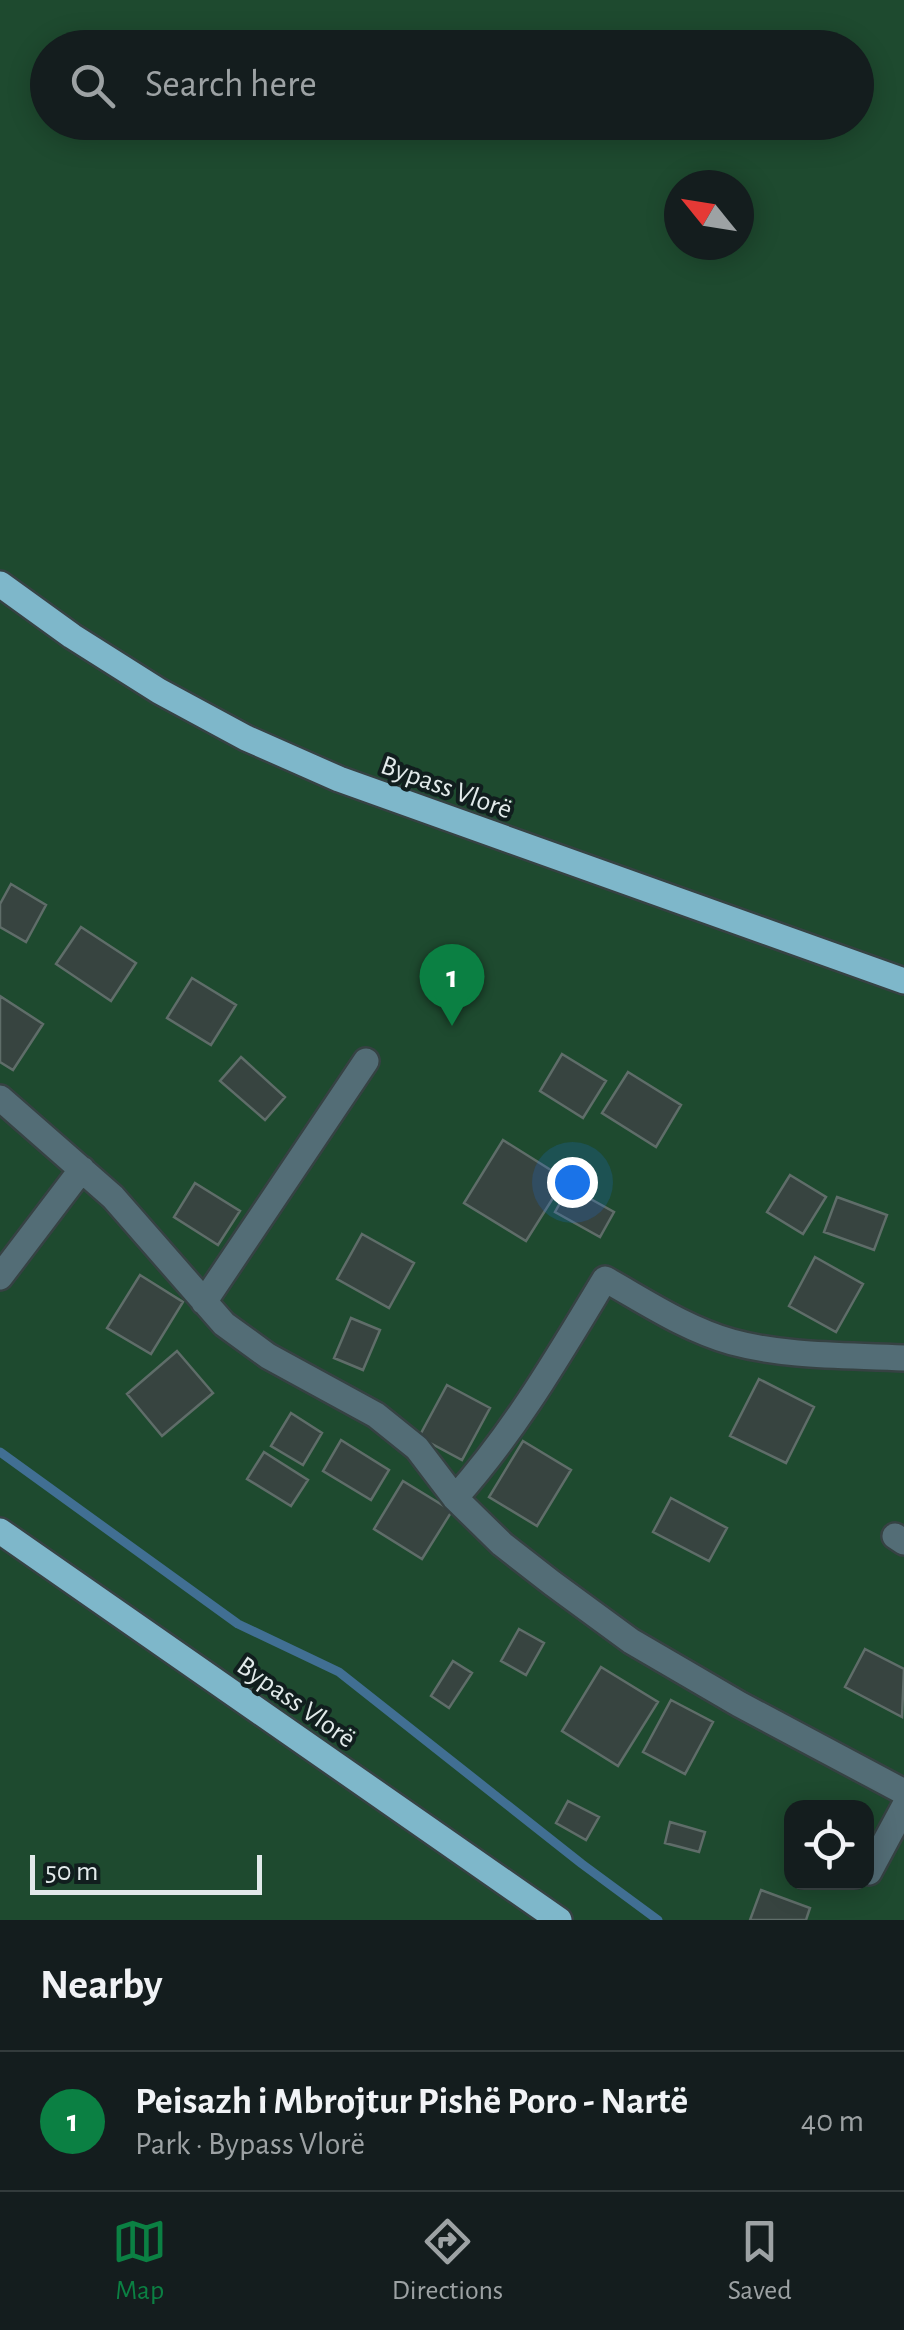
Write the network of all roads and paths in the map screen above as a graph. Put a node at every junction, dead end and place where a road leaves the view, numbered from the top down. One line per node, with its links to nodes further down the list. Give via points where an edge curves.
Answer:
1 (0, 584): 2 (main road, Bypass Vlorë, via 159,692 323,772)
2 (904, 980)
3 (366, 1061): 7 (street)
4 (0, 1098): 5 (street)
5 (82, 1169): 6 (street); 7 (street)
6 (0, 1277)
7 (204, 1302): 9 (street, via 268,1356 376,1415 417,1448)
8 (904, 1358): 9 (street, via 733,1342 683,1324 606,1279 523,1413)
9 (455, 1498): 11 (street, via 502,1544 632,1641)
10 (0, 1531): 14 (main road, Bypass Vlorë)
11 (904, 1792)
12 (904, 1808): 13 (street)
13 (874, 1863)
14 (559, 1920)

